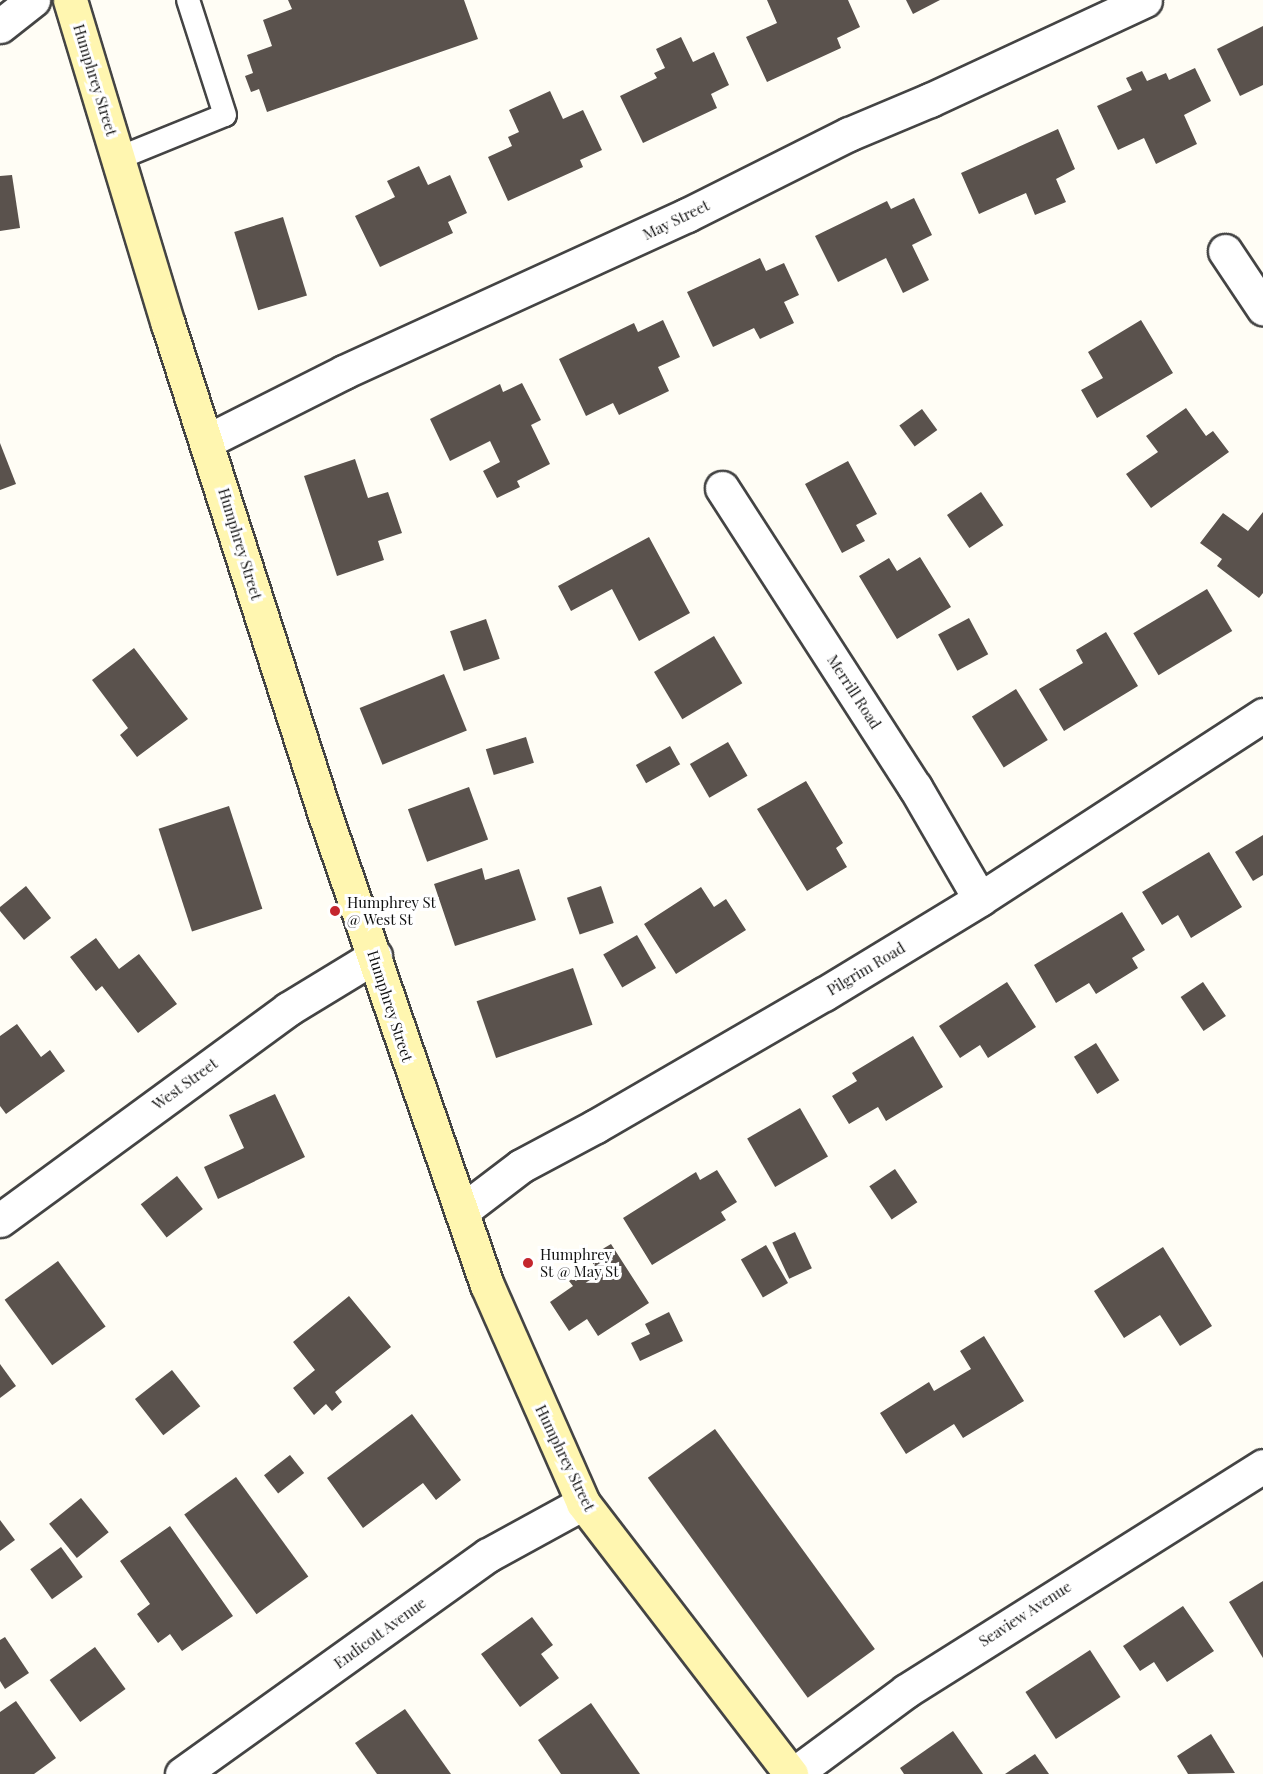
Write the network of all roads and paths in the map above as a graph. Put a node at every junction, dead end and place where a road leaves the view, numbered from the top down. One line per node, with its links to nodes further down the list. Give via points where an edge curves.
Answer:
1 (33, 0): 5 (street)
2 (70, 0): 6 (main road, Humphrey Street)
3 (188, 0): 6 (lane, via 225,115)
4 (1145, 0): 9 (street, May Street, via 849,134 687,215 344,372)
5 (0, 26)
6 (119, 158): 9 (main road, Humphrey Street)
7 (1224, 251): 8 (street)
8 (1263, 308)
9 (207, 441): 13 (main road, Humphrey Street, via 325,815)
10 (722, 488): 12 (street, Merrill Road, via 915,787)
11 (1263, 715): 12 (street, Pilgrim Road)
12 (980, 899): 14 (street, Pilgrim Road, via 825,994 521,1166)
13 (375, 956): 14 (main road, Humphrey Street, via 405,1054); 15 (street, West Street, via 288,1008)
14 (462, 1211): 17 (main road, Humphrey Street, via 487,1285)
15 (0, 1220)
16 (1263, 1466): 19 (street, Seaview Avenue, via 906,1691)
17 (583, 1503): 18 (street, Endicott Avenue, via 488,1555); 19 (main road, Humphrey Street)
18 (182, 1774)
19 (793, 1774)

